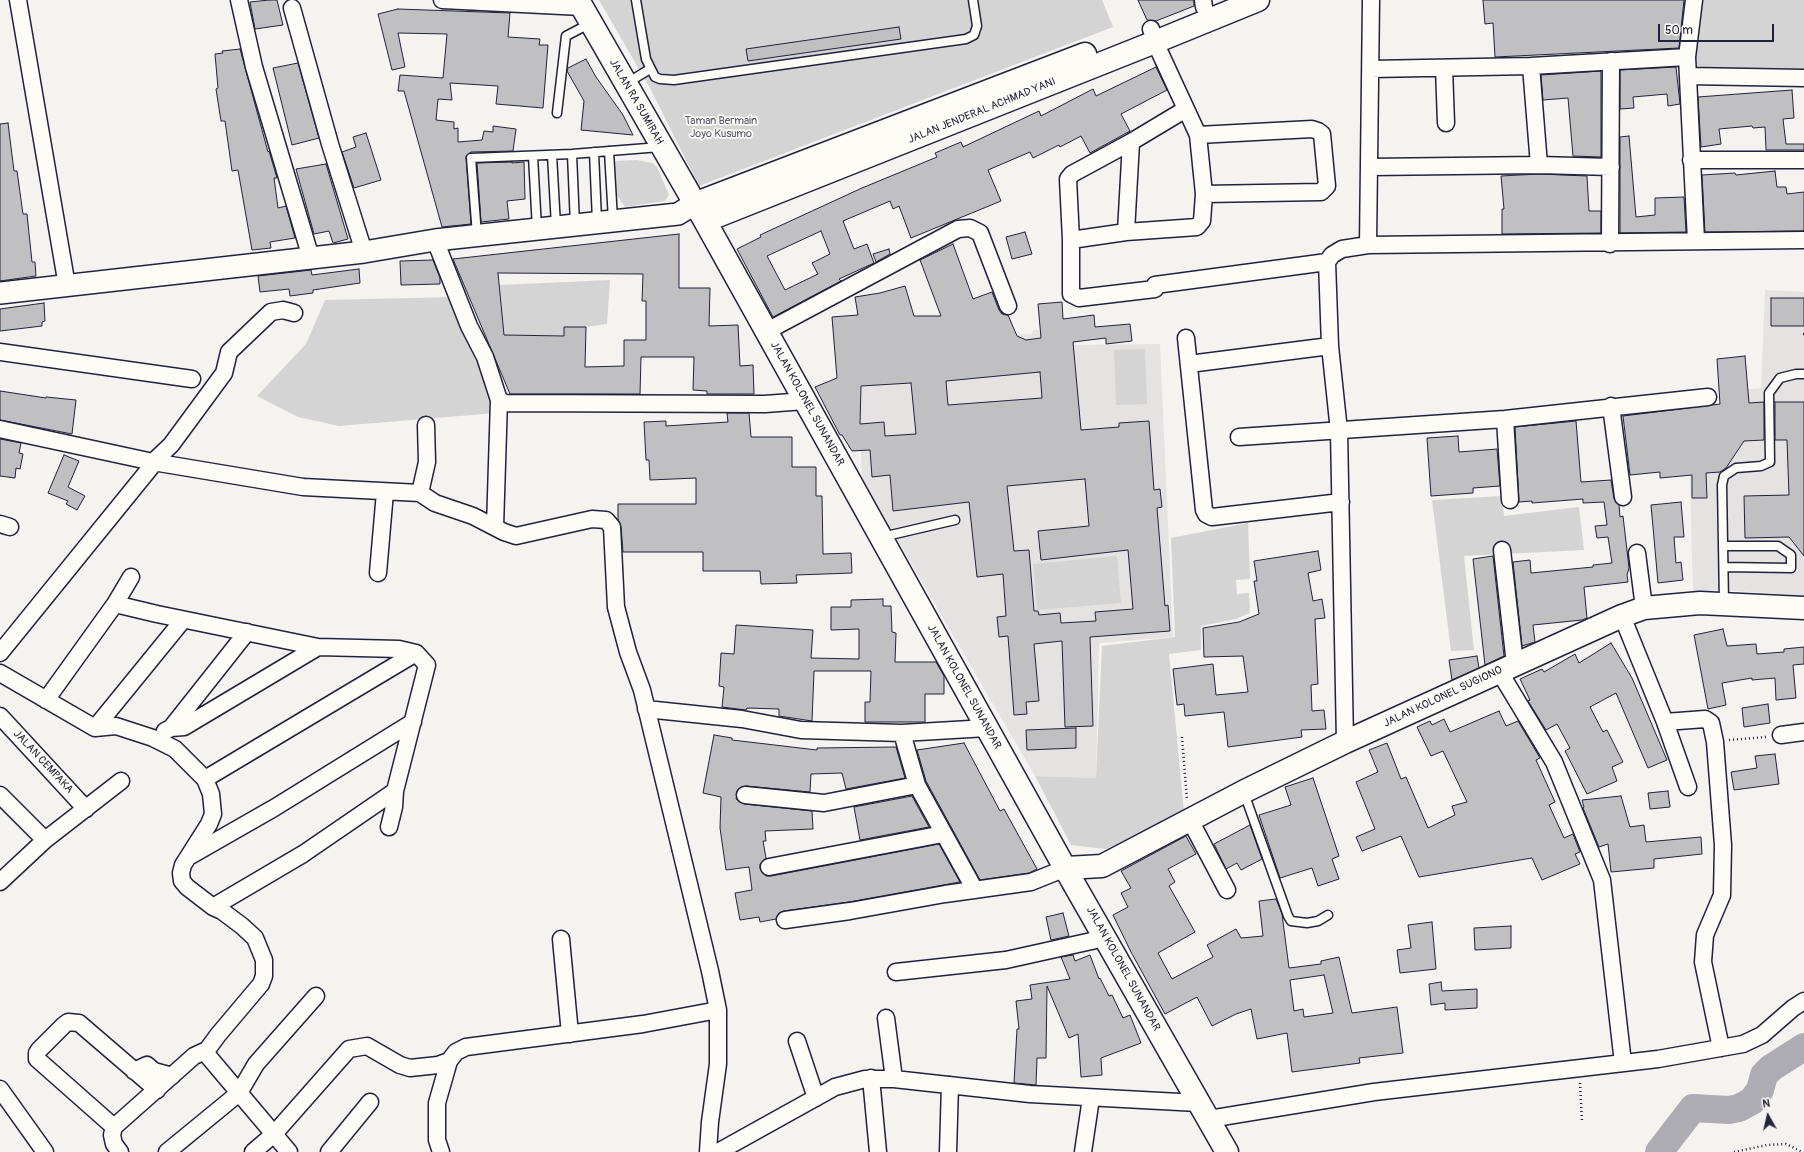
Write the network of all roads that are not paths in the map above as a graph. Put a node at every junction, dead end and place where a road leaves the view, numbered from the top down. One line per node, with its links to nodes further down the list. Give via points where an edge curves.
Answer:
1 (18, 0): 53 (street)
2 (238, 0): 51 (street, via 254,67)
3 (442, 0): 11 (street)
4 (636, 0): 17 (lane)
5 (973, 0): 17 (lane, via 977,26 974,35 966,39 674,80 655,77)
6 (1258, 0): 12 (main road, JALAN JENDERAL ACHMAD YANI)
7 (1371, 0): 18 (street)
8 (1694, 0): 13 (street)
9 (1210, 2): 12 (main road, JALAN JENDERAL ACHMAD YANI)
10 (292, 8): 50 (street, via 330,144)
11 (584, 10): 21 (main road, JALAN RA SUMIRAH); 23 (lane, via 566,36)
12 (1153, 36): 22 (street); 39 (main road, JALAN JENDERAL ACHMAD YANI)
13 (1687, 57): 14 (street); 19 (street)
14 (1611, 61): 15 (street); 37 (street)
15 (1531, 66): 16 (street); 35 (street)
16 (1444, 68): 18 (street); 24 (street)
17 (650, 69): 21 (lane)
18 (1371, 69): 36 (street)
19 (1688, 76): 20 (street); 33 (street)
20 (1804, 78)
21 (626, 84): 27 (main road, JALAN RA SUMIRAH)
22 (1186, 109): 25 (street); 26 (street)
23 (557, 113)
24 (1446, 123)
25 (1198, 135): 38 (street); 38 (street, via 1312,129 1322,134 1327,186 1321,192)
26 (1131, 142): 42 (street); 45 (street, via 1072,174 1068,179)
27 (662, 147): 28 (lane); 39 (main road, JALAN RA SUMIRAH)
28 (609, 151): 29 (lane); 40 (lane)
29 (594, 152): 30 (lane); 40 (lane)
30 (572, 154): 31 (lane); 41 (lane)
31 (552, 155): 32 (lane); 41 (lane)
32 (533, 156): 41 (lane); 43 (lane, via 471,158)
33 (1691, 160): 34 (street); 47 (street)
34 (1804, 160)
35 (1539, 165): 36 (street); 37 (street)
36 (1370, 167): 49 (street)
37 (1611, 167): 48 (street)
38 (1204, 194): 42 (street, via 1202,221 1197,227)
39 (692, 213): 40 (street); 57 (main road, JALAN KOLONEL SUNANDAR)
40 (605, 222): 41 (street)
41 (556, 227): 43 (street)
42 (1126, 232): 45 (street)
43 (477, 236): 44 (street)
44 (435, 240): 50 (street); 65 (street, via 469,326 485,357)
45 (1071, 240): 52 (street, via 1070,294 1079,298 1155,289 1155,285)
46 (1804, 240): 47 (street)
47 (1696, 241): 48 (street)
48 (1610, 244): 49 (street)
49 (1368, 245): 52 (street, via 1342,250 1332,255)
50 (364, 252): 51 (street)
51 (311, 258): 53 (street)
52 (1327, 262): 59 (street)
53 (67, 286): 54 (street)
54 (0, 293)
55 (1008, 306): 57 (street, via 980,233 970,228 958,229)
56 (294, 313): 73 (street, via 283,310 271,312 228,352 224,373 171,445)
57 (767, 331): 66 (main road, JALAN KOLONEL SUNANDAR)
58 (1186, 338): 61 (street)
59 (1330, 346): 61 (street); 71 (street)
60 (0, 352): 63 (street)
61 (1189, 364): 78 (street, via 1206,514 1212,517)
62 (1804, 374): 82 (lane, via 1780,378 1769,393 1770,462 1761,466 1736,468 1724,476)
63 (192, 379)
64 (1708, 397): 67 (street)
65 (499, 400): 66 (street, via 505,403 758,404); 80 (street)
66 (805, 401): 81 (main road, JALAN KOLONEL SUNANDAR)
67 (1611, 406): 68 (street); 76 (street)
68 (1505, 419): 71 (street); 77 (street)
69 (426, 425): 75 (street, via 428,462)
70 (0, 429): 73 (street)
71 (1339, 431): 72 (street); 78 (street)
72 (1239, 437)
73 (153, 462): 74 (street, via 304,487); 96 (street)
74 (385, 492): 75 (street); 86 (street)
75 (420, 493): 80 (street, via 435,503 473,516)
76 (1623, 497)
77 (1510, 500)
78 (1341, 502): 112 (street)
79 (955, 520): 81 (lane)
80 (495, 527): 101 (street, via 516,536 592,519 606,520 612,528 616,607)
81 (881, 538): 107 (main road, JALAN KOLONEL SUNANDAR)
82 (1724, 546): 85 (lane); 85 (lane, via 1778,546 1791,555 1791,568)
83 (1502, 550): 98 (street)
84 (1637, 553): 90 (street)
85 (1724, 567): 89 (lane)
86 (378, 573)
87 (132, 577): 88 (street)
88 (115, 604): 93 (street); 100 (street)
89 (1724, 604): 90 (main road, JALAN KOLONEL SUGIONO, via 1700,603); 91 (main road, JALAN KOLONEL SUGIONO)
90 (1644, 608): 92 (main road, JALAN KOLONEL SUGIONO)
91 (1804, 608)
92 (1622, 616): 98 (main road, JALAN KOLONEL SUGIONO); 104 (street)
93 (183, 620): 94 (street); 105 (street)
94 (247, 632): 95 (street); 106 (street)
95 (318, 647): 97 (street, via 399,649); 106 (street, via 184,727)
96 (0, 653)
97 (416, 653): 103 (street, via 427,665); 113 (street)
98 (1507, 667): 112 (main road, JALAN KOLONEL SUGIONO); 149 (street, via 1554,762 1602,880)
99 (0, 673): 100 (street)
100 (46, 700): 105 (street)
101 (646, 709): 109 (street, via 742,719 801,730); 142 (street)
102 (0, 716): 121 (street, JALAN CEMPAKA)
103 (413, 722): 117 (street); 126 (street)
104 (1665, 722): 116 (street); 146 (street, via 1704,719 1711,723 1715,742 1723,845 1722,896 1705,935 1703,962)
105 (95, 728): 111 (street, via 116,726)
106 (171, 728): 111 (street)
107 (987, 728): 109 (street); 129 (main road, JALAN KOLONEL SUNANDAR)
108 (1804, 732): 110 (street)
109 (902, 733): 115 (street)
110 (1781, 735)
111 (153, 738): 113 (street, via 175,749)
112 (1345, 742): 118 (main road, JALAN KOLONEL SUGIONO)
113 (205, 779): 126 (street, via 211,794 213,814)
114 (121, 781): 121 (street)
115 (917, 785): 119 (street, via 824,803); 124 (street)
116 (1688, 787)
117 (395, 791): 123 (street); 134 (street, via 303,854)
118 (1243, 792): 122 (main road, JALAN KOLONEL SUGIONO); 135 (lane, via 1291,921 1307,923 1318,921)
119 (745, 795)
120 (0, 796): 125 (street)
121 (86, 809): 125 (street)
122 (1190, 820): 127 (main road, JALAN KOLONEL SUGIONO); 132 (street)
123 (389, 827)
124 (943, 834): 128 (street); 131 (street)
125 (45, 840): 130 (street)
126 (189, 857): 134 (street, via 182,869 182,881)
127 (1102, 866): 129 (main road, JALAN KOLONEL SUGIONO); 133 (main road)
128 (769, 867)
129 (1066, 868): 131 (street, via 1031,882); 133 (main road, JALAN KOLONEL SUNANDAR)
130 (1, 880)
131 (975, 890): 136 (street)
132 (1227, 890)
133 (1085, 900): 137 (main road, JALAN KOLONEL SUNANDAR)
134 (213, 908): 147 (street, via 222,911 255,938 264,960 264,976)
135 (1328, 915)
136 (785, 920)
137 (1105, 938): 139 (street, via 1006,960); 161 (main road, JALAN KOLONEL SUNANDAR)
138 (561, 939): 144 (street)
139 (896, 972)
140 (316, 996): 157 (street, via 256,1064)
141 (1804, 1002): 146 (street, via 1754,1040)
142 (718, 1010): 144 (street); 171 (street, via 718,1064)
143 (886, 1018): 153 (street)
144 (570, 1034): 148 (street, via 466,1047 456,1052)
145 (797, 1041): 158 (street)
146 (1721, 1048): 149 (street)
147 (207, 1050): 151 (street, via 194,1056); 157 (street, via 208,1056)
148 (449, 1061): 163 (street, via 410,1068 367,1046 349,1049); 170 (street, via 437,1103 436,1140)
149 (1623, 1063): 161 (street)
150 (134, 1070): 151 (street, via 148,1065 154,1071); 156 (street); 162 (street, via 75,1022 64,1025 37,1053 37,1059)
151 (172, 1076): 156 (street)
152 (871, 1078): 153 (street); 158 (street, via 835,1087); 173 (street)
153 (894, 1079): 154 (street)
154 (950, 1085): 159 (street); 174 (street)
155 (0, 1089): 164 (street)
156 (157, 1090): 162 (street)
157 (239, 1092): 163 (street); 166 (street)
158 (816, 1098): 172 (street)
159 (1091, 1098): 161 (street); 175 (street)
160 (370, 1102): 169 (street)
161 (1204, 1111): 176 (main road, JALAN KOLONEL SUNANDAR)
162 (114, 1127): 165 (street, via 113,1140)
163 (274, 1134): 167 (street); 168 (street)
164 (45, 1152)
165 (120, 1152)
166 (167, 1152)
167 (253, 1152)
168 (289, 1152)
169 (329, 1152)
170 (441, 1152)
171 (708, 1152)
172 (718, 1152)
173 (878, 1152)
174 (948, 1152)
175 (1083, 1152)
176 (1227, 1152)

